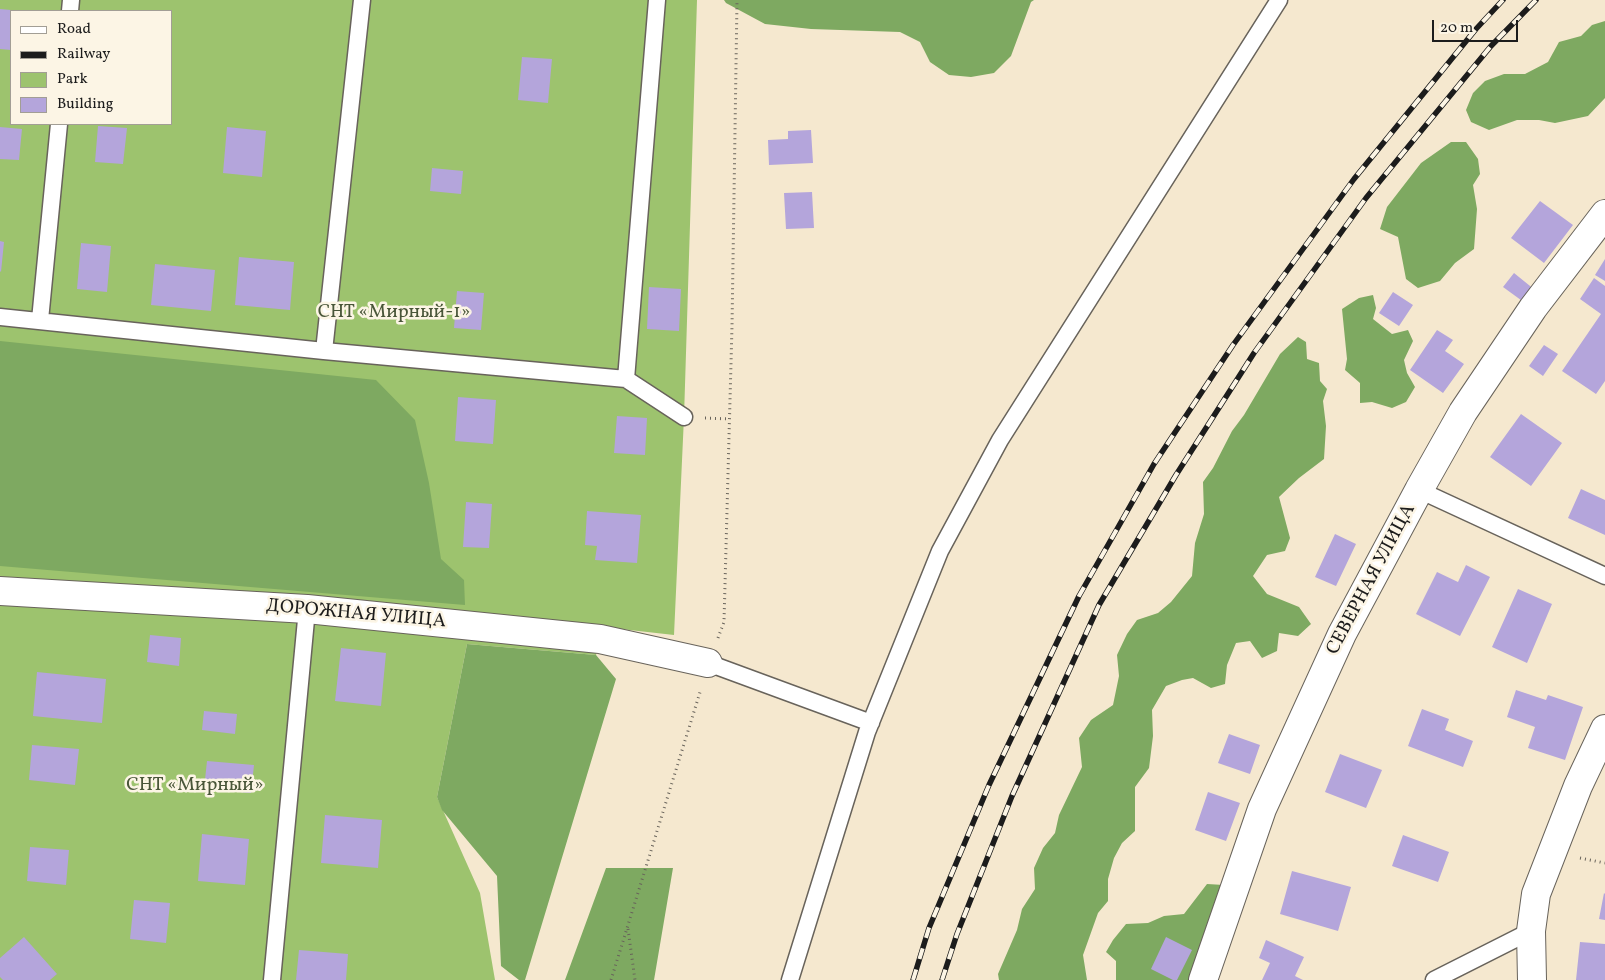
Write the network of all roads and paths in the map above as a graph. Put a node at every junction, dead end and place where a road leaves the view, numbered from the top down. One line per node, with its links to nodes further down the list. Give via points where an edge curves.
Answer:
1 (362, 0): 9 (lane)
2 (657, 0): 10 (lane)
3 (737, 0): 16 (path)
4 (1279, 0): 18 (lane, via 1000,440 940,551)
5 (59, 125): 8 (lane)
6 (1605, 214): 12 (street, СЕВЕРНАЯ УЛИЦА, via 1533,308 1464,412)
7 (0, 317): 8 (lane)
8 (40, 320): 9 (lane)
9 (324, 351): 10 (lane)
10 (626, 379): 11 (lane)
11 (684, 418)
12 (1419, 490): 13 (lane); 26 (street, СЕВЕРНАЯ УЛИЦА, via 1342,634 1262,809)
13 (1605, 576)
14 (0, 596): 15 (street, ДОРОЖНАЯ УЛИЦА)
15 (307, 609): 17 (street, ДОРОЖНАЯ УЛИЦА, via 600,639); 22 (lane)
16 (724, 622)
17 (708, 663): 18 (lane); 20 (path)
18 (871, 722): 25 (lane)
19 (1605, 729): 21 (street, via 1578,786 1536,894)
20 (628, 926): 23 (path); 24 (path)
21 (1531, 931): 27 (lane); 28 (street)
22 (272, 980)
23 (611, 980)
24 (635, 980)
25 (790, 980)
26 (1202, 980)
27 (1434, 980)
28 (1532, 980)

